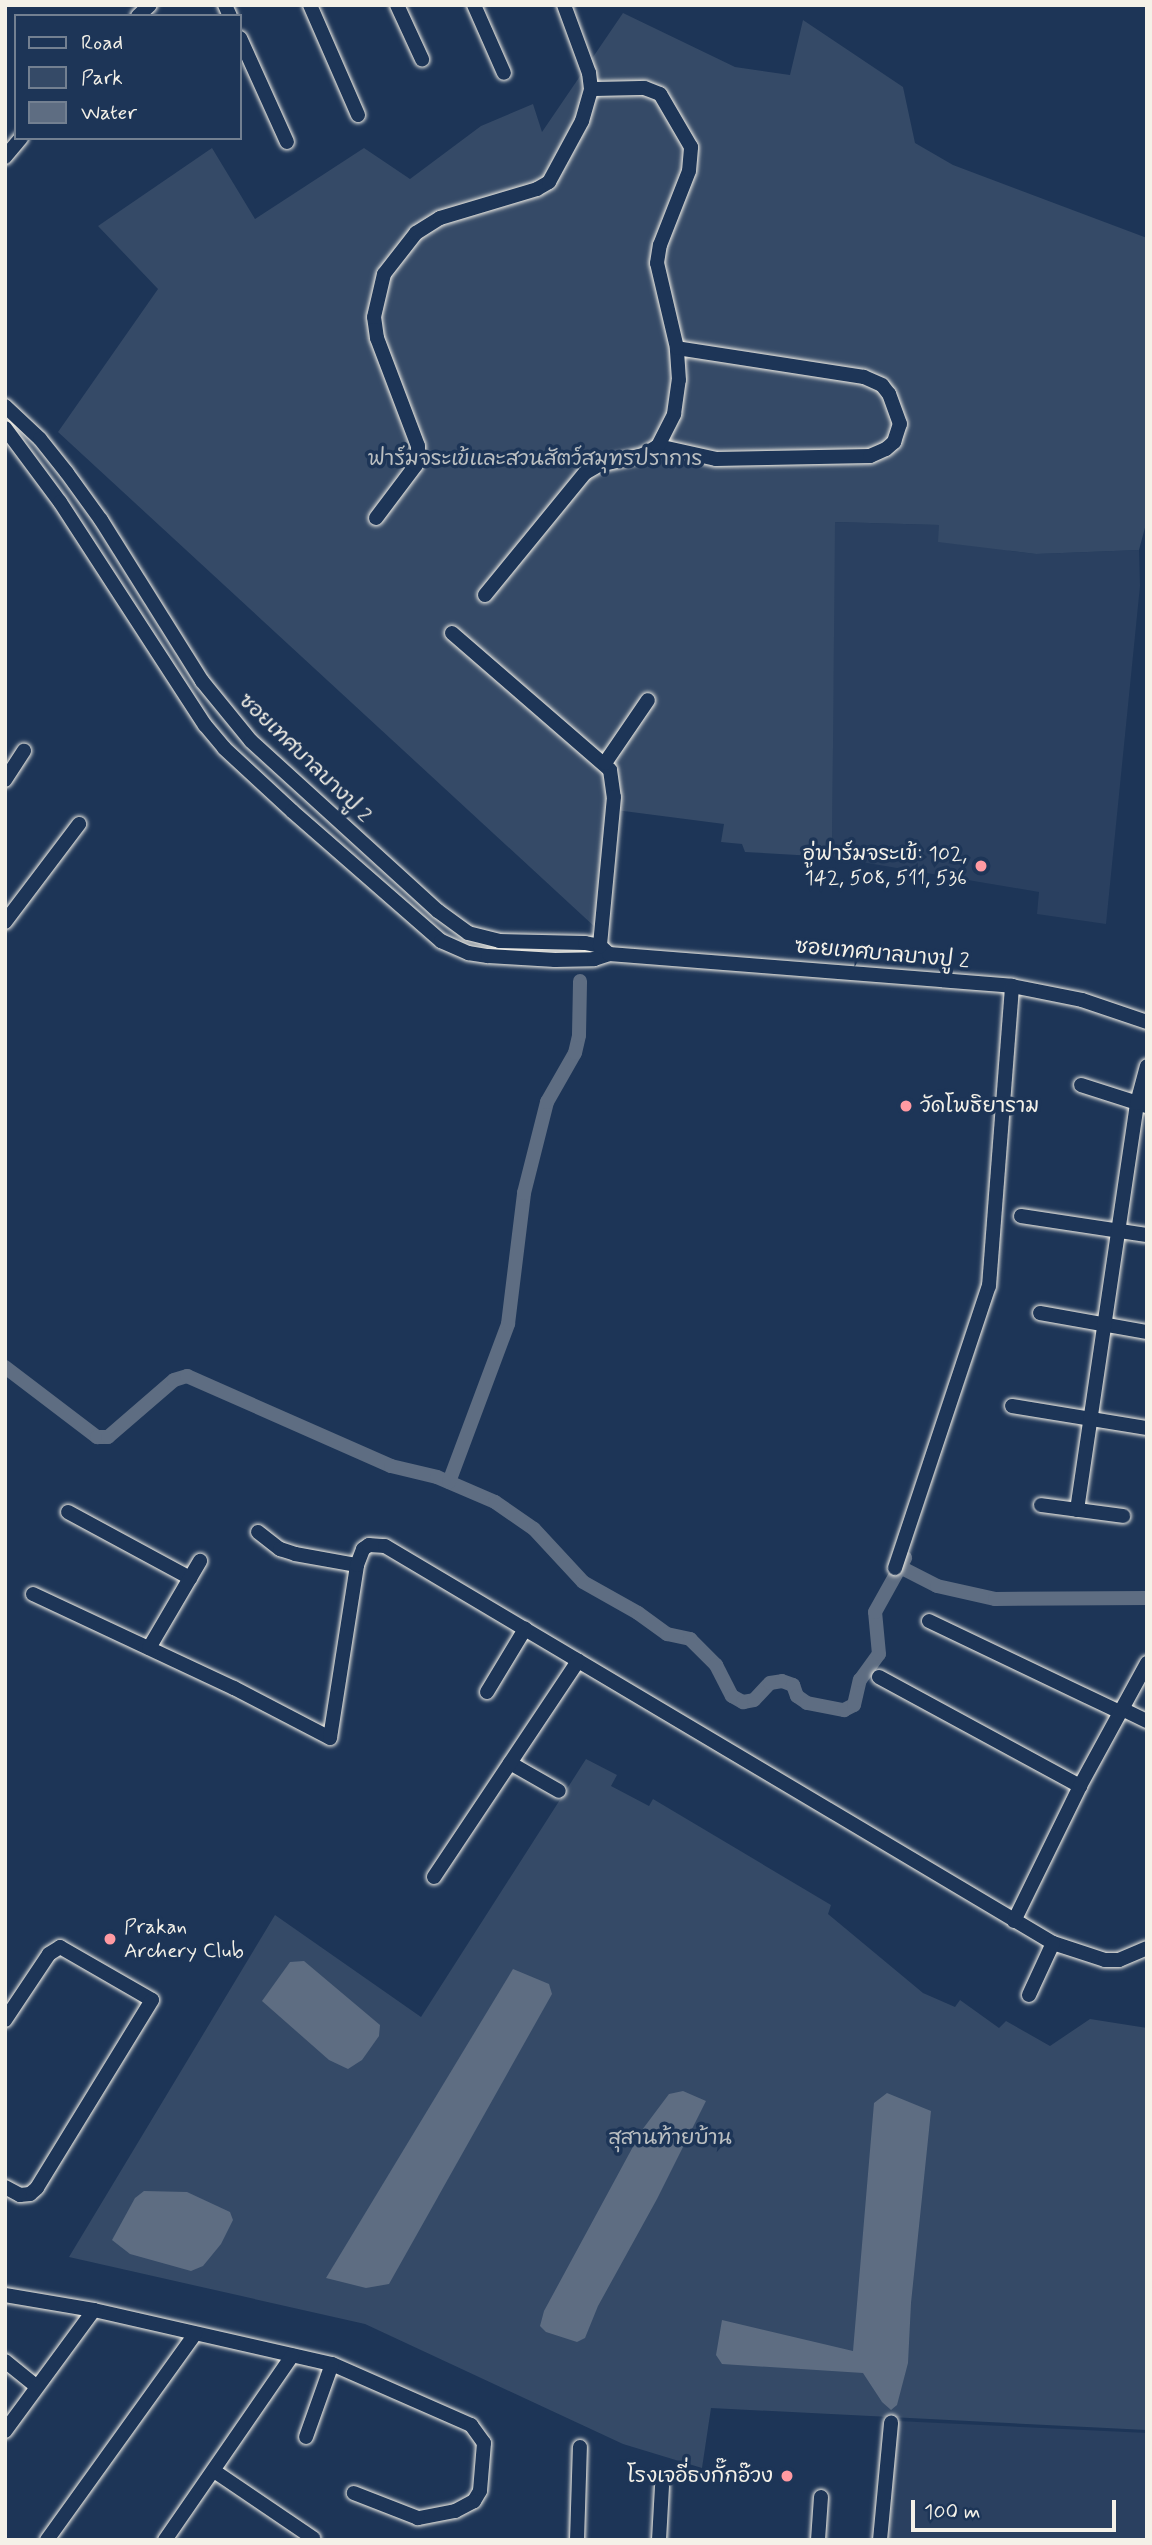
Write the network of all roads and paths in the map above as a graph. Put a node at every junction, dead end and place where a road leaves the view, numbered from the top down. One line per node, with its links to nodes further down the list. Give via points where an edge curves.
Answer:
1 (310, 5): 9 (street)
2 (397, 5): 6 (street)
3 (474, 5): 7 (street)
4 (564, 5): 8 (street, via 589,73)
5 (242, 42): 11 (street)
6 (422, 59)
7 (504, 73)
8 (590, 89): 13 (street, via 644,89 660,94 691,147 689,171 657,263); 17 (street, via 582,121 549,181 537,189 440,218 416,233 384,274 374,317 377,338 418,456)
9 (358, 115)
10 (19, 140): 12 (street)
11 (287, 142)
12 (5, 157)
13 (677, 348): 16 (street, via 674,414); 16 (street, via 864,377 882,384 900,424 894,442 870,456 716,459)
14 (5, 406): 26 (street, ซอยเทศบาลบางปู 2, via 67,473 202,681 261,750 468,933 499,941 585,943)
15 (5, 428): 26 (street, ซอยเทศบาลบางปู 2, via 60,502 224,748 429,933 454,948 488,956 594,959)
16 (658, 446): 18 (street, via 643,456 591,467)
17 (376, 518)
18 (485, 594)
19 (452, 633): 22 (street)
20 (648, 700): 22 (street)
21 (24, 751): 23 (street)
22 (605, 763): 26 (street, via 614,797)
23 (5, 780)
24 (79, 824): 25 (street)
25 (5, 922)
26 (604, 950): 27 (street, ซอยเทศบาลบางปู 2)
27 (1012, 986): 28 (street, ซอยเทศบาลบางปู 2, via 1073,998); 48 (street, via 989,1286)
28 (1147, 1022)
29 (1147, 1066): 31 (street)
30 (1081, 1085): 31 (street)
31 (1142, 1104): 33 (street)
32 (1021, 1216): 33 (street)
33 (1120, 1232): 34 (street); 36 (street)
34 (1147, 1235)
35 (1040, 1313): 36 (street)
36 (1107, 1324): 37 (street); 39 (street)
37 (1147, 1332)
38 (1012, 1406): 39 (street)
39 (1091, 1420): 40 (street); 42 (street)
40 (1147, 1427)
41 (1041, 1505): 42 (street)
42 (1077, 1510): 44 (street)
43 (68, 1511): 49 (street)
44 (1123, 1516)
45 (258, 1532): 47 (street, via 295,1555)
46 (200, 1561): 49 (street)
47 (357, 1566): 52 (street, via 362,1549 384,1546); 53 (street, via 330,1738)
48 (895, 1568)
49 (190, 1578): 53 (street)
50 (33, 1594): 53 (street)
51 (929, 1621): 58 (street)
52 (525, 1629): 54 (street); 57 (street)
53 (149, 1648)
54 (578, 1661): 60 (street); 64 (street)
55 (1147, 1663): 58 (street)
56 (879, 1677): 61 (street)
57 (487, 1692)
58 (1121, 1711): 59 (street); 61 (street)
59 (1147, 1721)
60 (510, 1763): 62 (street); 63 (street)
61 (1080, 1786): 64 (street)
62 (559, 1791)
63 (434, 1877)
64 (1014, 1921): 65 (street)
65 (1053, 1943): 66 (street, via 1105,1960 1119,1960); 67 (street)
66 (1147, 1948)
67 (1029, 1994)
68 (5, 2020): 69 (street, via 49,1954 61,1947 152,2000 37,2188 20,2195)
69 (5, 2187)
70 (5, 2295): 71 (street)
71 (94, 2311): 72 (street); 76 (street)
72 (195, 2334): 73 (street); 86 (street)
73 (292, 2356): 75 (street); 81 (street)
74 (5, 2361): 76 (street)
75 (332, 2364): 79 (street); 83 (street, via 471,2425 484,2443 480,2491 474,2501 455,2511 418,2518)
76 (36, 2386): 78 (street)
77 (891, 2423): 91 (street)
78 (5, 2431)
79 (306, 2437)
80 (580, 2447): 88 (street)
81 (214, 2471): 85 (street); 87 (street)
82 (662, 2486): 89 (street)
83 (354, 2493)
84 (821, 2497): 90 (street)
85 (313, 2538)
86 (47, 2540)
87 (165, 2540)
88 (577, 2540)
89 (659, 2540)
90 (818, 2540)
91 (880, 2540)

